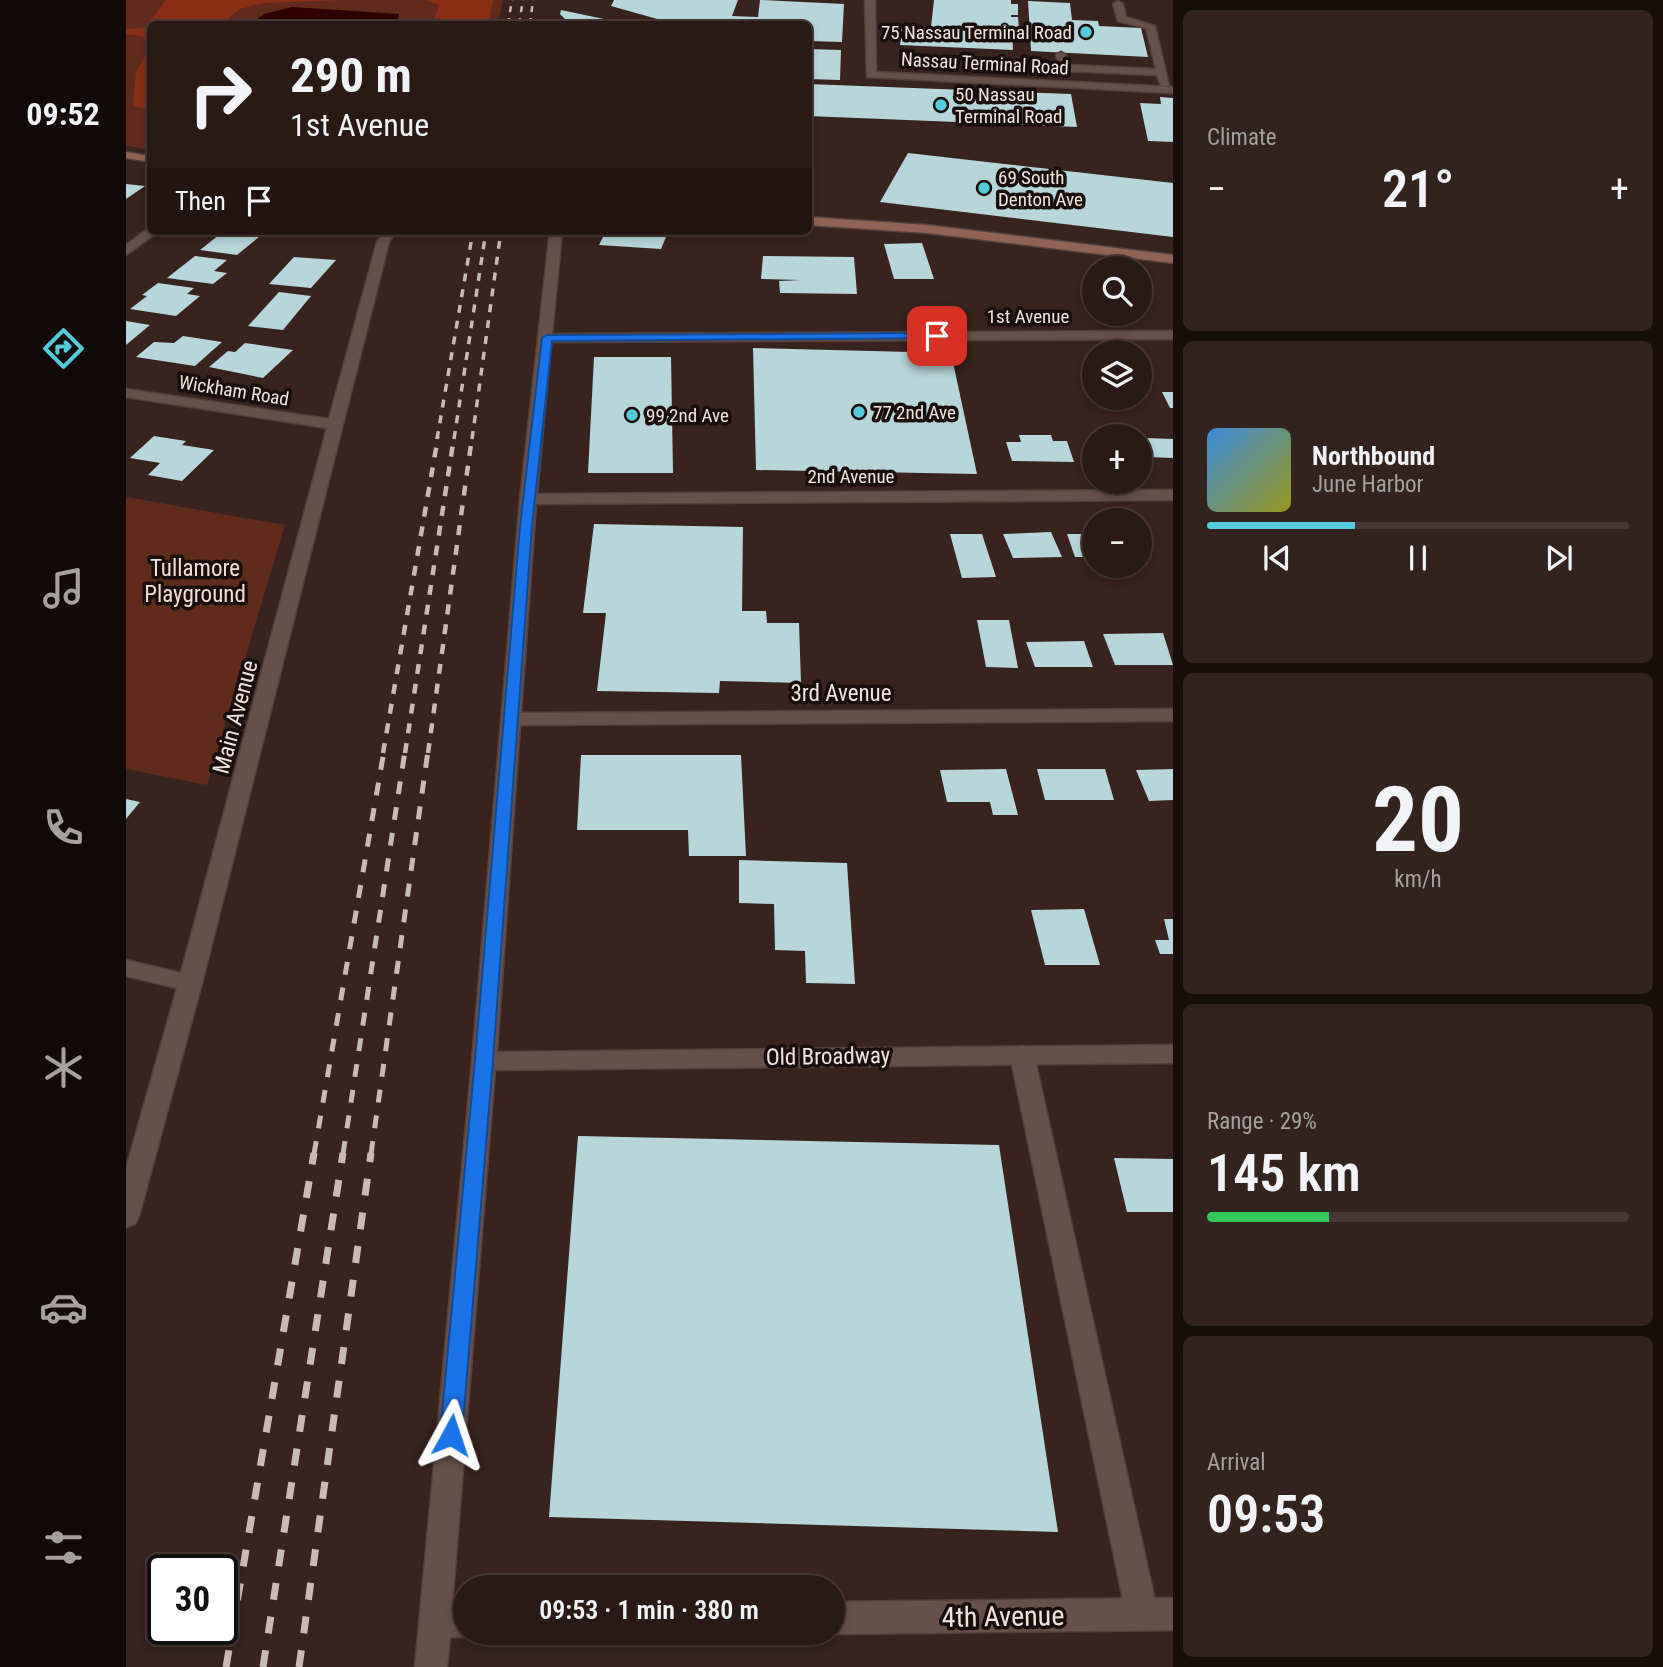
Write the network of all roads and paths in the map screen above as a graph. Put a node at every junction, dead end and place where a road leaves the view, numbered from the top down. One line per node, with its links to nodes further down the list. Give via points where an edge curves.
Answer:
1 (870, 0): 7 (street, Nassau Terminal Road, via 871,75)
2 (1118, 4): 6 (street, via 1121,19 1150,26)
3 (1061, 55): 5 (street, via 1064,68)
4 (1119, 57): 5 (street)
5 (1121, 71): 6 (street)
6 (1162, 72): 7 (street)
7 (1170, 90)
8 (126, 155): 9 (street)
9 (147, 158)
10 (812, 221): 15 (street)
11 (148, 235): 14 (street)
12 (387, 235): 19 (street, Main Avenue)
13 (556, 235): 17 (street)
14 (126, 251)
15 (1173, 259)
16 (1173, 335): 17 (street, 1st Avenue)
17 (547, 338): 21 (street)
18 (126, 393): 19 (street, Wickham Road)
19 (337, 425): 25 (street, Main Avenue)
20 (1173, 495): 21 (street, 2nd Avenue)
21 (528, 499): 23 (street)
22 (1173, 715): 23 (street, 3rd Avenue)
23 (510, 719): 28 (street)
24 (126, 968): 25 (street)
25 (190, 983): 29 (street, Main Avenue)
26 (1173, 1054): 27 (street, Old Broadway)
27 (1022, 1055): 28 (street, Old Broadway); 30 (street)
28 (484, 1060): 34 (street)
29 (126, 1216)
30 (1142, 1614): 31 (street, 4th Avenue); 32 (street, 4th Avenue)
31 (1173, 1614)
32 (845, 1618)
33 (453, 1621): 34 (street)
34 (434, 1622): 35 (street)
35 (431, 1667)

